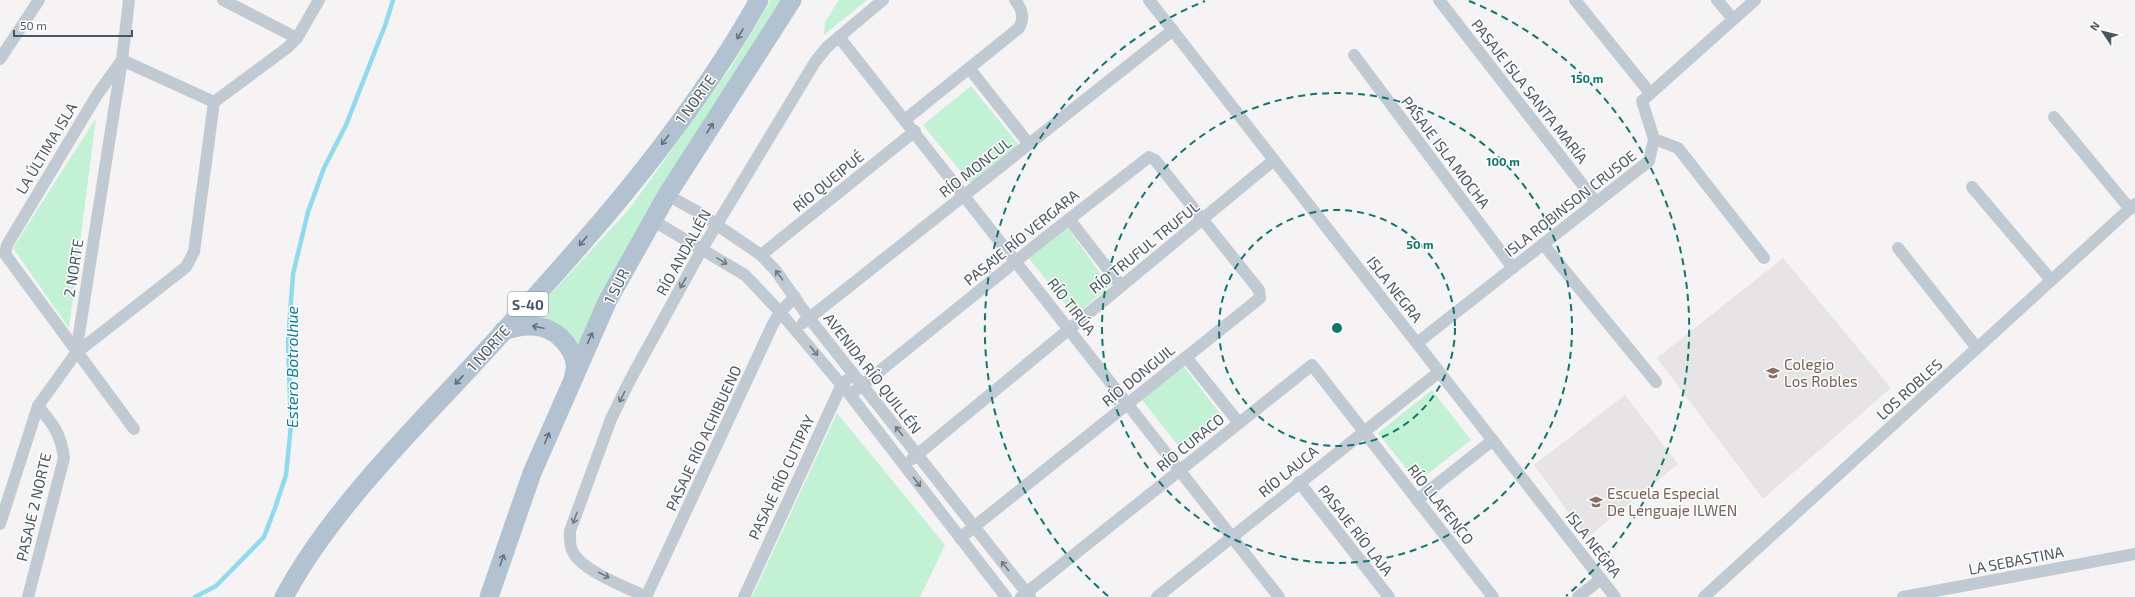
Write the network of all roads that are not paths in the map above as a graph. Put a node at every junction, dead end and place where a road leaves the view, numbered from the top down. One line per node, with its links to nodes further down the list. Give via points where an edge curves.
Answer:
1 (39, 0): 19 (street)
2 (130, 0): 20 (street, 2 NORTE)
3 (223, 0): 17 (street)
4 (319, 0): 17 (street)
5 (759, 0): 53 (main road, 1 NORTE / S-40, one-way to 53, via 712,77 644,168)
6 (792, 0): 31 (main road, 1 SUR, one-way to 6)
7 (884, 0): 16 (street, RÍO ANDALIÉN)
8 (1014, 0): 21 (street, via 1020,8 1023,20 1019,28)
9 (1149, 0): 15 (street, ISLA NEGRA)
10 (1439, 0): 33 (street, PASAJE ISLA SANTA MARÍA)
11 (1575, 0): 22 (street)
12 (1717, 0): 14 (street)
13 (1755, 0): 14 (street)
14 (1733, 19): 22 (street)
15 (1173, 30): 28 (street, RÍO MONCUL); 29 (street, ISLA NEGRA)
16 (839, 37): 25 (street, RÍO TIRÚA); 38 (street, RÍO ANDALIÉN, via 815,62)
17 (297, 38): 23 (street)
18 (1354, 56): 45 (street, PASAJE ISLA MOCHA)
19 (0, 60)
20 (122, 60): 23 (street); 56 (street, 2 NORTE); 56 (street, LA ÚLTIMA ISLA, via 97,95 4,254)
21 (969, 68): 25 (street); 28 (street)
22 (1650, 93): 27 (street, ISLA ROBINSON CRUSOE, via 1642,100)
23 (214, 102): 56 (street, via 194,252 186,267)
24 (2054, 117): 34 (street)
25 (906, 119): 26 (street, RÍO TIRÚA)
26 (915, 131): 32 (street, RÍO TIRÚA); 42 (street, RÍO QUEIPUÉ)
27 (1654, 139): 33 (street, ISLA ROBINSON CRUSOE, via 1649,161); 43 (street, via 1678,148)
28 (1029, 144): 32 (street, RÍO MONCUL)
29 (1274, 160): 36 (street, RÍO TRUFUL TRUFUL); 54 (street, ISLA NEGRA)
30 (1972, 186): 46 (street)
31 (667, 195): 37 (main road, 1 SUR); 38 (street, AVENIDA RÍO QUILLÉN)
32 (965, 195): 44 (street, RÍO TIRÚA); 50 (street, RÍO MONCUL)
33 (1596, 202): 39 (street, ISLA ROBINSON CRUSOE)
34 (2132, 206): 46 (street, LOS ROBLES)
35 (1069, 219): 36 (street, PASAJE RÍO VERGARA, via 1149,157 1155,160); 44 (street, PASAJE RÍO VERGARA); 47 (street)
36 (1203, 219): 47 (street, RÍO TRUFUL TRUFUL); 57 (street, RÍO DONGUIL, via 1259,290 1260,298)
37 (652, 220): 40 (street, AVENIDA RÍO QUILLÉN); 59 (main road, 1 SUR, one-way to 37, via 608,300)
38 (716, 224): 40 (street, RÍO ANDALIÉN); 42 (street, AVENIDA RÍO QUILLÉN)
39 (1543, 244): 45 (street, ISLA ROBINSON CRUSOE); 61 (street)
40 (702, 248): 49 (street, AVENIDA RÍO QUILLÉN, one-way to 49, via 745,275); 86 (street, RÍO ANDALIÉN, one-way to 86, via 611,419 570,531 573,553 586,566)
41 (1898, 248): 55 (street)
42 (761, 255): 48 (street, AVENIDA RÍO QUILLÉN, one-way to 42)
43 (1764, 258)
44 (1016, 261): 52 (street, RÍO TIRÚA); 63 (street, PASAJE RÍO VERGARA)
45 (1513, 268): 54 (street, ISLA ROBINSON CRUSOE)
46 (2051, 280): 55 (street, LOS ROBLES)
47 (1121, 286): 52 (street, RÍO TRUFUL TRUFUL)
48 (795, 297): 49 (street, PASAJE RÍO ACHIBUENO); 50 (street, AVENIDA RÍO QUILLÉN)
49 (780, 312): 51 (street, AVENIDA RÍO QUILLÉN); 86 (street, PASAJE RÍO ACHIBUENO)
50 (809, 318): 51 (street, RÍO MONCUL); 60 (street, AVENIDA RÍO QUILLÉN)
51 (796, 329): 62 (street, AVENIDA RÍO QUILLÉN, one-way to 62)
52 (1070, 329): 65 (street, RÍO TIRÚA); 71 (street, RÍO TRUFUL TRUFUL)
53 (503, 332): 59 (main road, one-way to 53, via 576,369 572,353 563,340 554,333 528,325); 84 (main road, 1 NORTE / S-40, one-way to 84, via 361,489 321,539)
54 (1417, 343): 58 (street, ISLA NEGRA)
55 (1977, 348): 95 (street, LOS ROBLES)
56 (76, 353): 66 (street, 2 NORTE); 68 (street)
57 (1186, 357): 65 (street, RÍO DONGUIL); 67 (street)
58 (1440, 372): 69 (street, RÍO LAUCA); 70 (street, ISLA NEGRA)
59 (574, 374): 85 (main road, 1 SUR, one-way to 59, via 532,473)
60 (854, 374): 62 (street, PASAJE RÍO CUTIPAY); 63 (street, AVENIDA RÍO QUILLÉN)
61 (1656, 382)
62 (842, 384): 64 (street, AVENIDA RÍO QUILLÉN); 87 (street, PASAJE RÍO CUTIPAY)
63 (863, 386): 64 (street, PASAJE RÍO VERGARA); 71 (street, AVENIDA RÍO QUILLÉN, one-way to 63)
64 (850, 396): 72 (street, AVENIDA RÍO QUILLÉN)
65 (1128, 403): 73 (street, RÍO TIRÚA); 77 (street, RÍO DONGUIL)
66 (38, 406): 76 (street, 2 NORTE); 83 (street, PASAJE 2 NORTE, via 54,425 62,440 64,458)
67 (1239, 423): 69 (street, RÍO CURACO, via 1312,365); 73 (street, RÍO CURACO)
68 (134, 429)
69 (1364, 431): 74 (street, RÍO LAUCA); 75 (street, RÍO LLAFENCO)
70 (1493, 440): 75 (street); 81 (street, ISLA NEGRA)
71 (917, 455): 72 (street, RÍO TRUFUL TRUFUL); 77 (street, AVENIDA RÍO QUILLÉN)
72 (904, 465): 79 (street, AVENIDA RÍO QUILLÉN, one-way to 79)
73 (1180, 470): 78 (street, RÍO TIRÚA); 82 (street, RÍO CURACO)
74 (1299, 482): 78 (street, RÍO LAUCA); 91 (street, PASAJE RÍO LAJA)
75 (1417, 500): 92 (street, RÍO LLAFENCO)
76 (0, 524)
77 (974, 527): 79 (street, RÍO DONGUIL); 82 (street, AVENIDA RÍO QUILLÉN, one-way to 77)
78 (1232, 537): 89 (street, RÍO LAUCA); 90 (street, RÍO TIRÚA)
79 (960, 538): 88 (street, AVENIDA RÍO QUILLÉN)
80 (2135, 554): 96 (street, LA SEBASTINA)
81 (1601, 579): 93 (street); 94 (street, ISLA NEGRA)
82 (1026, 596)
83 (28, 597)
84 (284, 597)
85 (489, 597)
86 (647, 597)
87 (744, 597)
88 (1006, 597)
89 (1157, 597)
90 (1279, 597)
91 (1389, 597)
92 (1493, 597)
93 (1578, 597)
94 (1616, 597)
95 (1704, 597)
96 (1903, 597)

